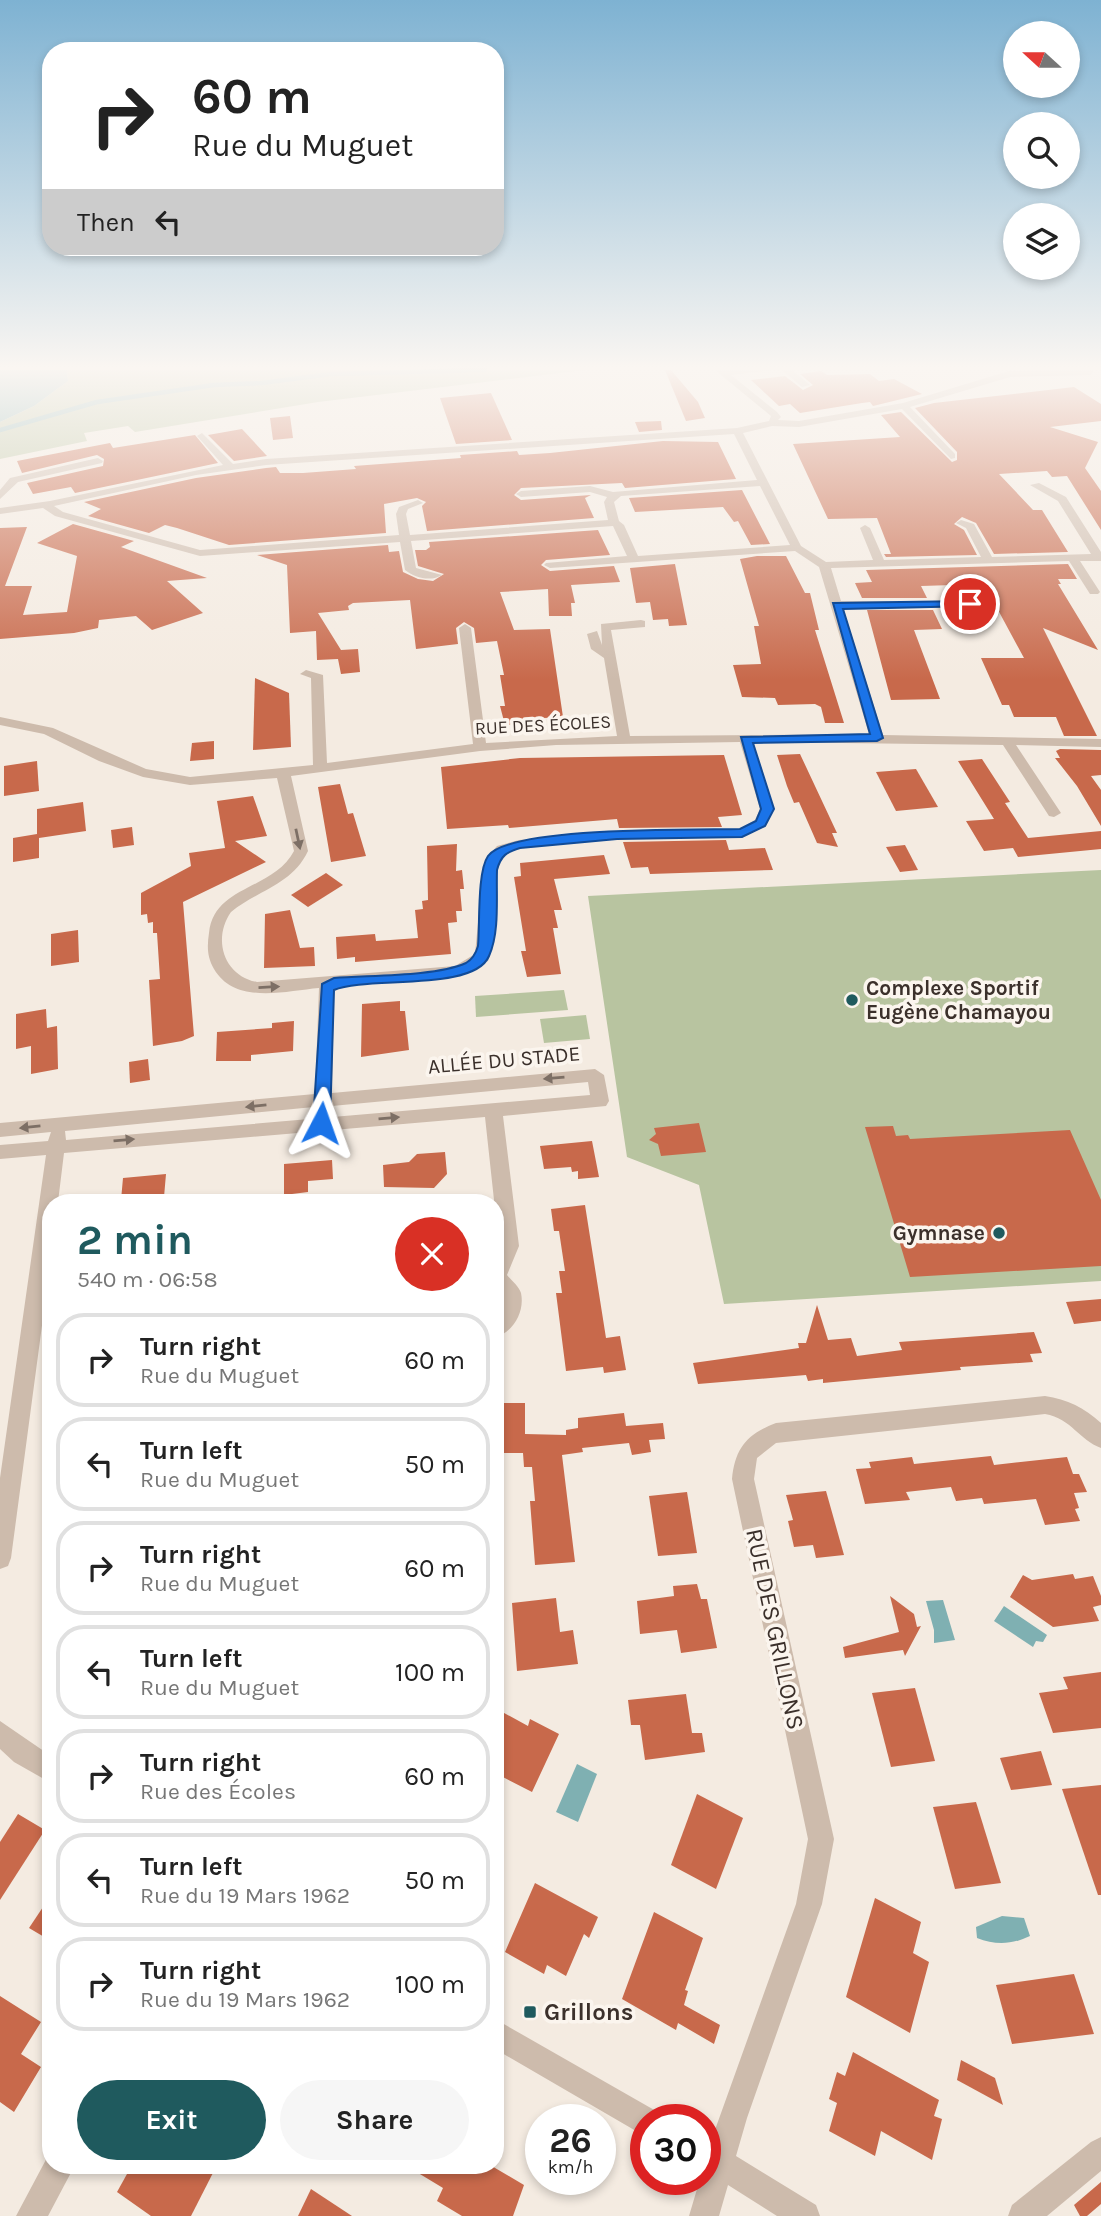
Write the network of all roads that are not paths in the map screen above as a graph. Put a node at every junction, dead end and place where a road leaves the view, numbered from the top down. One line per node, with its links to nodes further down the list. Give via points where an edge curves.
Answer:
1 (42, 473): 6 (street, via 9,483)
2 (198, 473): 9 (street)
3 (757, 473): 4 (street)
4 (762, 483): 8 (street); 18 (street)
5 (1035, 485): 20 (street, via 1062,499)
6 (1, 494): 12 (street, via 11,503)
7 (521, 494): 8 (street, via 590,489)
8 (613, 495): 14 (street, via 609,502)
9 (59, 501): 11 (street); 13 (street, via 66,510)
10 (418, 503): 17 (street, via 404,507 401,514)
11 (45, 505): 12 (street); 13 (street, via 59,514)
12 (6, 510)
13 (91, 522): 17 (street, via 200,553)
14 (614, 523): 17 (street); 21 (street)
15 (961, 523): 22 (street, via 970,526)
16 (865, 528): 23 (street)
17 (406, 539): 26 (street, via 411,570)
18 (797, 548): 21 (street); 25 (street)
19 (1073, 558): 20 (street); 22 (street); 27 (street)
20 (1100, 558)
21 (634, 559): 24 (street)
22 (988, 560): 23 (street)
23 (880, 563): 25 (street)
24 (550, 565)
25 (824, 565): 29 (street)
26 (436, 575)
27 (1094, 592)
28 (970, 604): 29 (street)
29 (837, 606): 36 (street)
30 (641, 624): 33 (street, via 605,627)
31 (464, 628): 41 (street)
32 (593, 634): 33 (street, via 595,646)
33 (610, 657): 38 (street)
34 (306, 674): 42 (street, via 317,676)
35 (0, 721): 43 (street, RUE DES ÉCOLES, via 48,731 104,758 164,779)
36 (877, 738): 37 (street, RUE DES ÉCOLES); 39 (street, RUE DES ÉCOLES)
37 (746, 739): 38 (street, RUE DES ÉCOLES); 45 (street, via 767,809 761,823 742,833 617,835 502,849 490,870 485,946 472,966 441,974)
38 (624, 740): 41 (street, RUE DES ÉCOLES)
39 (1007, 741): 40 (street, RUE DES ÉCOLES); 44 (street)
40 (1101, 743)
41 (480, 747): 42 (street, RUE DES ÉCOLES)
42 (320, 768): 43 (street, RUE DES ÉCOLES)
43 (283, 773): 45 (street, one-way to 45, via 301,851 298,862 228,907 218,919 215,950 228,977 241,986)
44 (1054, 813)
45 (334, 983): 46 (street, via 325,997)
46 (324, 1099): 47 (street, ALLÉE DU STADE, one-way to 46, via 600,1101 595,1074); 48 (street); 49 (street, ALLÉE DU STADE, one-way to 49)
47 (493, 1109): 48 (street, ALLÉE DU STADE, one-way to 47); 54 (street)
48 (321, 1123): 51 (street, ALLÉE DU STADE, one-way to 48)
49 (60, 1124): 50 (street, ALLÉE DU STADE, one-way to 50); 51 (street)
50 (0, 1130)
51 (56, 1145): 52 (street, ALLÉE DU STADE); 53 (street)
52 (0, 1152)
53 (49, 1194)
54 (503, 1194)
55 (504, 1203): 57 (street, via 509,1246)
56 (42, 1248): 61 (street)
57 (504, 1257)
58 (504, 1285): 59 (street, via 511,1293 510,1315)
59 (504, 1321)
60 (1101, 1438): 66 (street, RUE DES GRILLONS, via 1080,1418 1045,1405 776,1433 759,1439 748,1451 743,1479 821,1839 809,1904)
61 (0, 1558)
62 (0, 1733): 63 (street)
63 (42, 1765)
64 (504, 2038): 65 (street)
65 (630, 2111)
66 (721, 2134)
67 (1101, 2152): 74 (street)
68 (721, 2163): 73 (street)
69 (55, 2174): 71 (street)
70 (707, 2195): 72 (street, RUE DES GRILLONS)
71 (31, 2216)
72 (704, 2216)
73 (805, 2216)
74 (1023, 2216)

